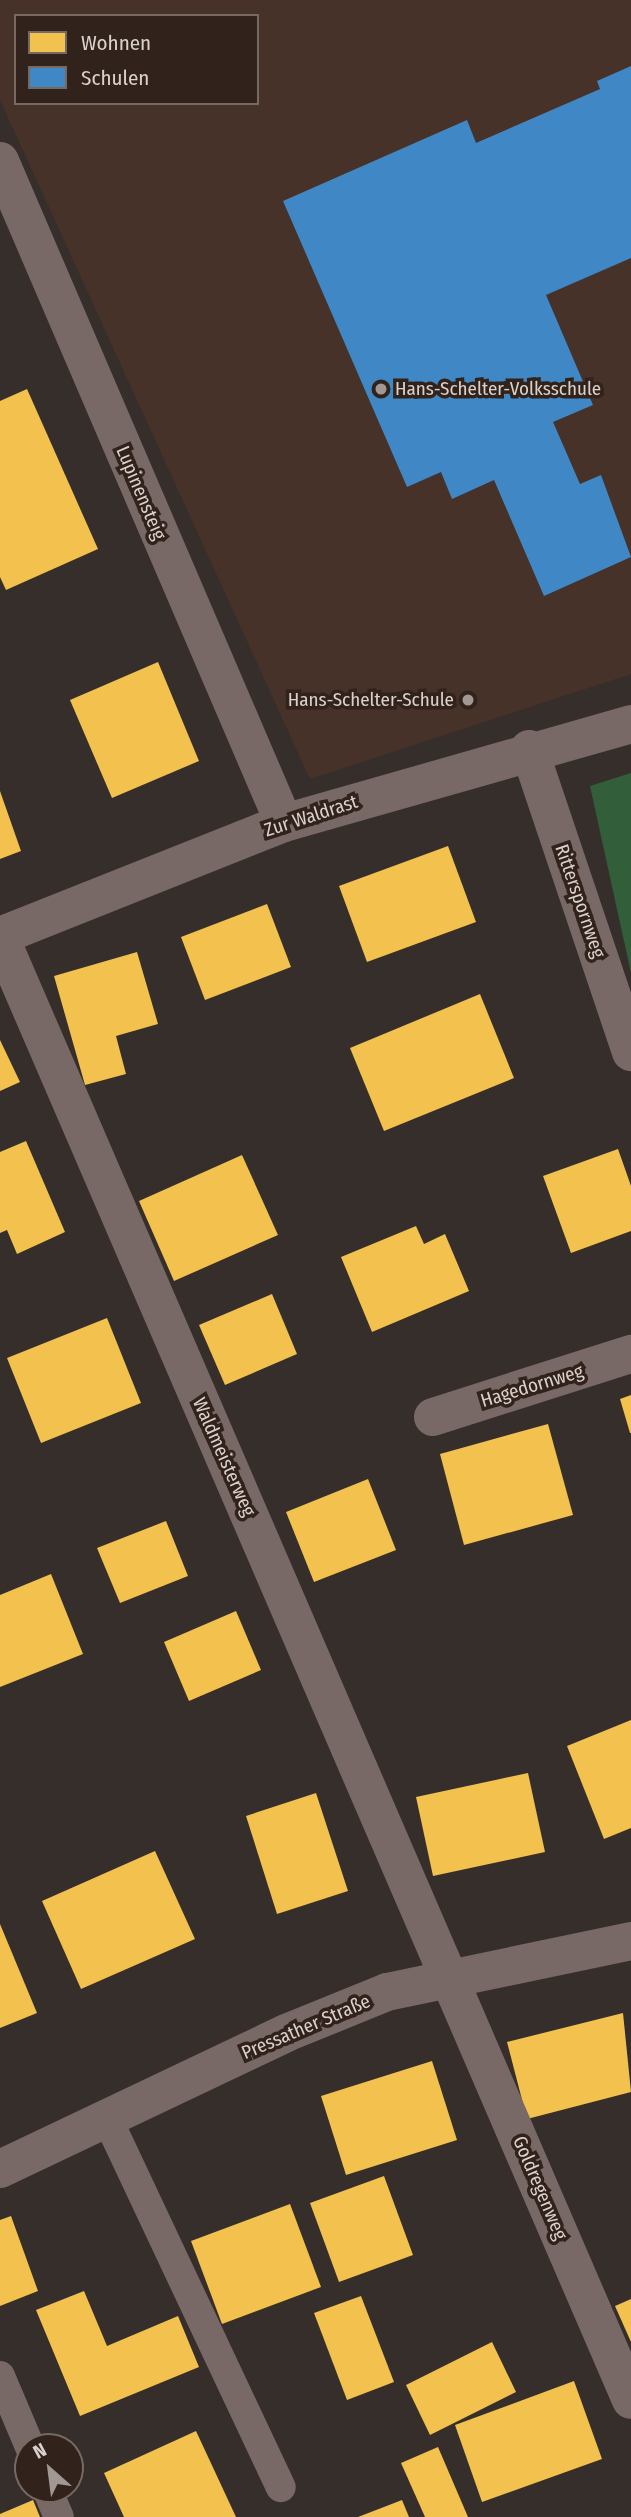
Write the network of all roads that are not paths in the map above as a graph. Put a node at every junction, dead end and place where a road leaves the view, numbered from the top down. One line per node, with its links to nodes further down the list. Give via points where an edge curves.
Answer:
1 (0, 161): 4 (street, Lupinensteig)
2 (631, 724): 3 (street, Zur Waldrast)
3 (529, 749): 4 (street, Zur Waldrast); 6 (street, Ritterspornweg)
4 (284, 823): 5 (street, Zur Waldrast)
5 (0, 936): 10 (street, Waldmeisterweg)
6 (631, 1052)
7 (631, 1354): 8 (street, Hagedornweg)
8 (433, 1417)
9 (631, 1941): 10 (street, Pressather Straße)
10 (452, 1976): 11 (street, Pressather Straße, via 387,1992 286,2033); 14 (street, Goldregenweg)
11 (107, 2118): 12 (street, Pressather Straße); 16 (lane)
12 (0, 2169)
13 (0, 2376): 15 (lane)
14 (631, 2400)
15 (24, 2433)
16 (281, 2487)

